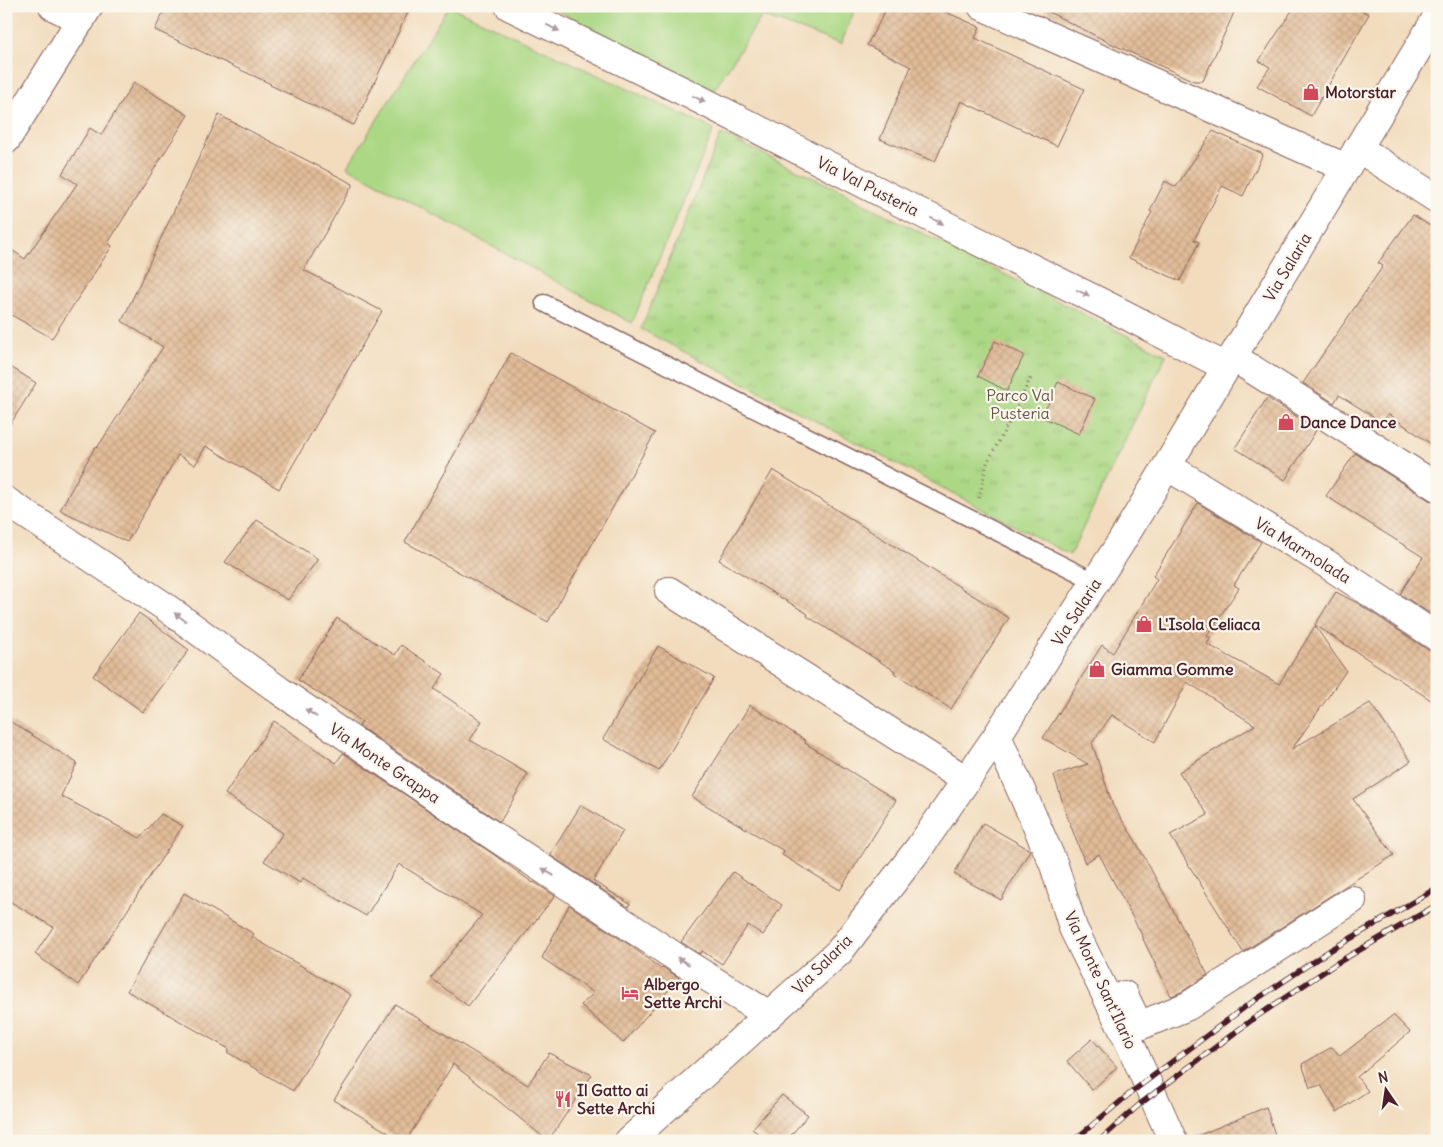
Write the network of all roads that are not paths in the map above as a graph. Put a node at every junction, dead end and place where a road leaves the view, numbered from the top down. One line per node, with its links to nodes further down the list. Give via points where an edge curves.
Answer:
1 (53, 6): 4 (street)
2 (509, 6): 10 (street, Via Val Pusteria, one-way to 10, via 1118,311)
3 (982, 6): 7 (street)
4 (85, 13): 6 (street)
5 (1437, 17): 7 (street, Via Salaria)
6 (6, 140)
7 (1352, 158): 8 (street); 10 (street, Via Salaria)
8 (1437, 199)
9 (544, 303): 14 (lane)
10 (1229, 362): 11 (street, Via Salaria); 12 (street, Via Val Pusteria)
11 (1167, 466): 14 (street, Via Salaria); 16 (street, Via Marmolada, via 1328,564)
12 (1437, 488)
13 (6, 501): 21 (street, Via Monte Grappa, one-way to 13, via 680,960 450,807 280,691 164,606)
14 (1096, 582): 17 (street, Via Salaria)
15 (669, 590): 18 (street)
16 (1437, 637)
17 (997, 736): 18 (street, Via Salaria); 19 (street, Via Monte Sant'Ilario, via 1054,865)
18 (966, 780): 21 (street, Via Salaria, via 919,848 839,952)
19 (1064, 899): 20 (street, via 1083,908 1139,1026 1188,1006); 23 (street, Via Monte Sant'Ilario, via 1073,928)
20 (1352, 900)
21 (769, 1015): 22 (street, Via Salaria)
22 (629, 1141)
23 (1173, 1141)

